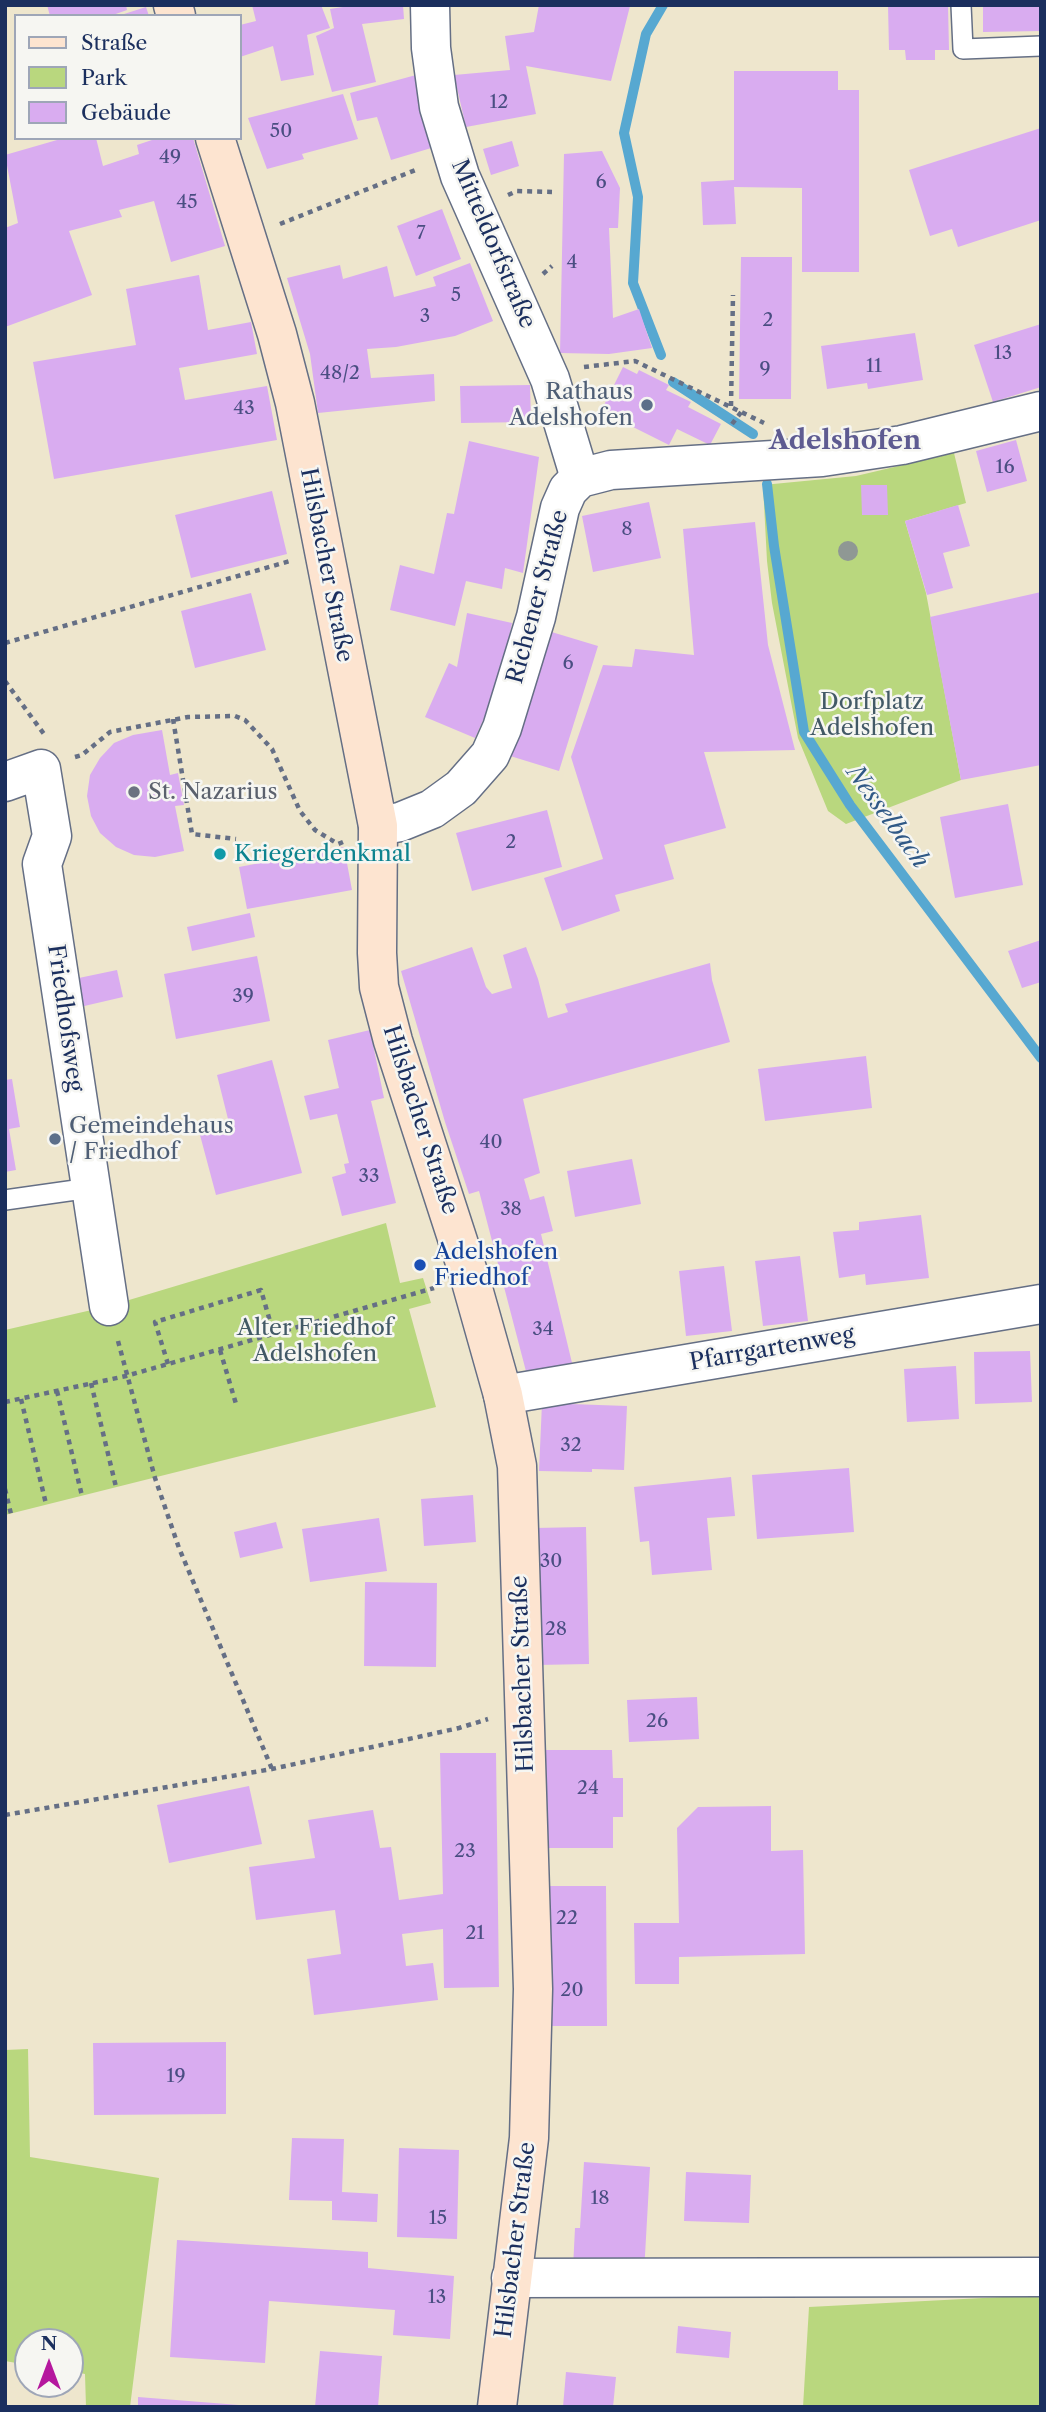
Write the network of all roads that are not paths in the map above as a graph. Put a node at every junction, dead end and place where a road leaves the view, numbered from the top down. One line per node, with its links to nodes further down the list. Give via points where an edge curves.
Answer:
1 (430, 5): 6 (street, Mitteldorfstraße, via 439,107 460,176 550,379)
2 (961, 5): 3 (lane, via 963,49)
3 (1041, 46)
4 (216, 140): 8 (main road, Hilsbacher Straße, via 295,403)
5 (1041, 411): 6 (street, via 902,445 822,457 727,447)
6 (580, 478): 8 (street, Richener Straße, via 568,490 561,508 536,617 490,755 461,788 432,809)
7 (5, 782): 9 (street, Friedhofsweg, via 52,764 52,836 42,864)
8 (378, 825): 13 (main road, Hilsbacher Straße, via 379,987)
9 (90, 1188): 10 (lane); 12 (street, Friedhofsweg)
10 (5, 1200)
11 (1041, 1304): 13 (street, Pfarrgartenweg)
12 (109, 1307)
13 (503, 1395): 15 (main road, Hilsbacher Straße, via 517,1466 533,1989 529,2138)
14 (1041, 2277): 15 (street)
15 (511, 2278): 16 (main road, Hilsbacher Straße)
16 (497, 2407)

